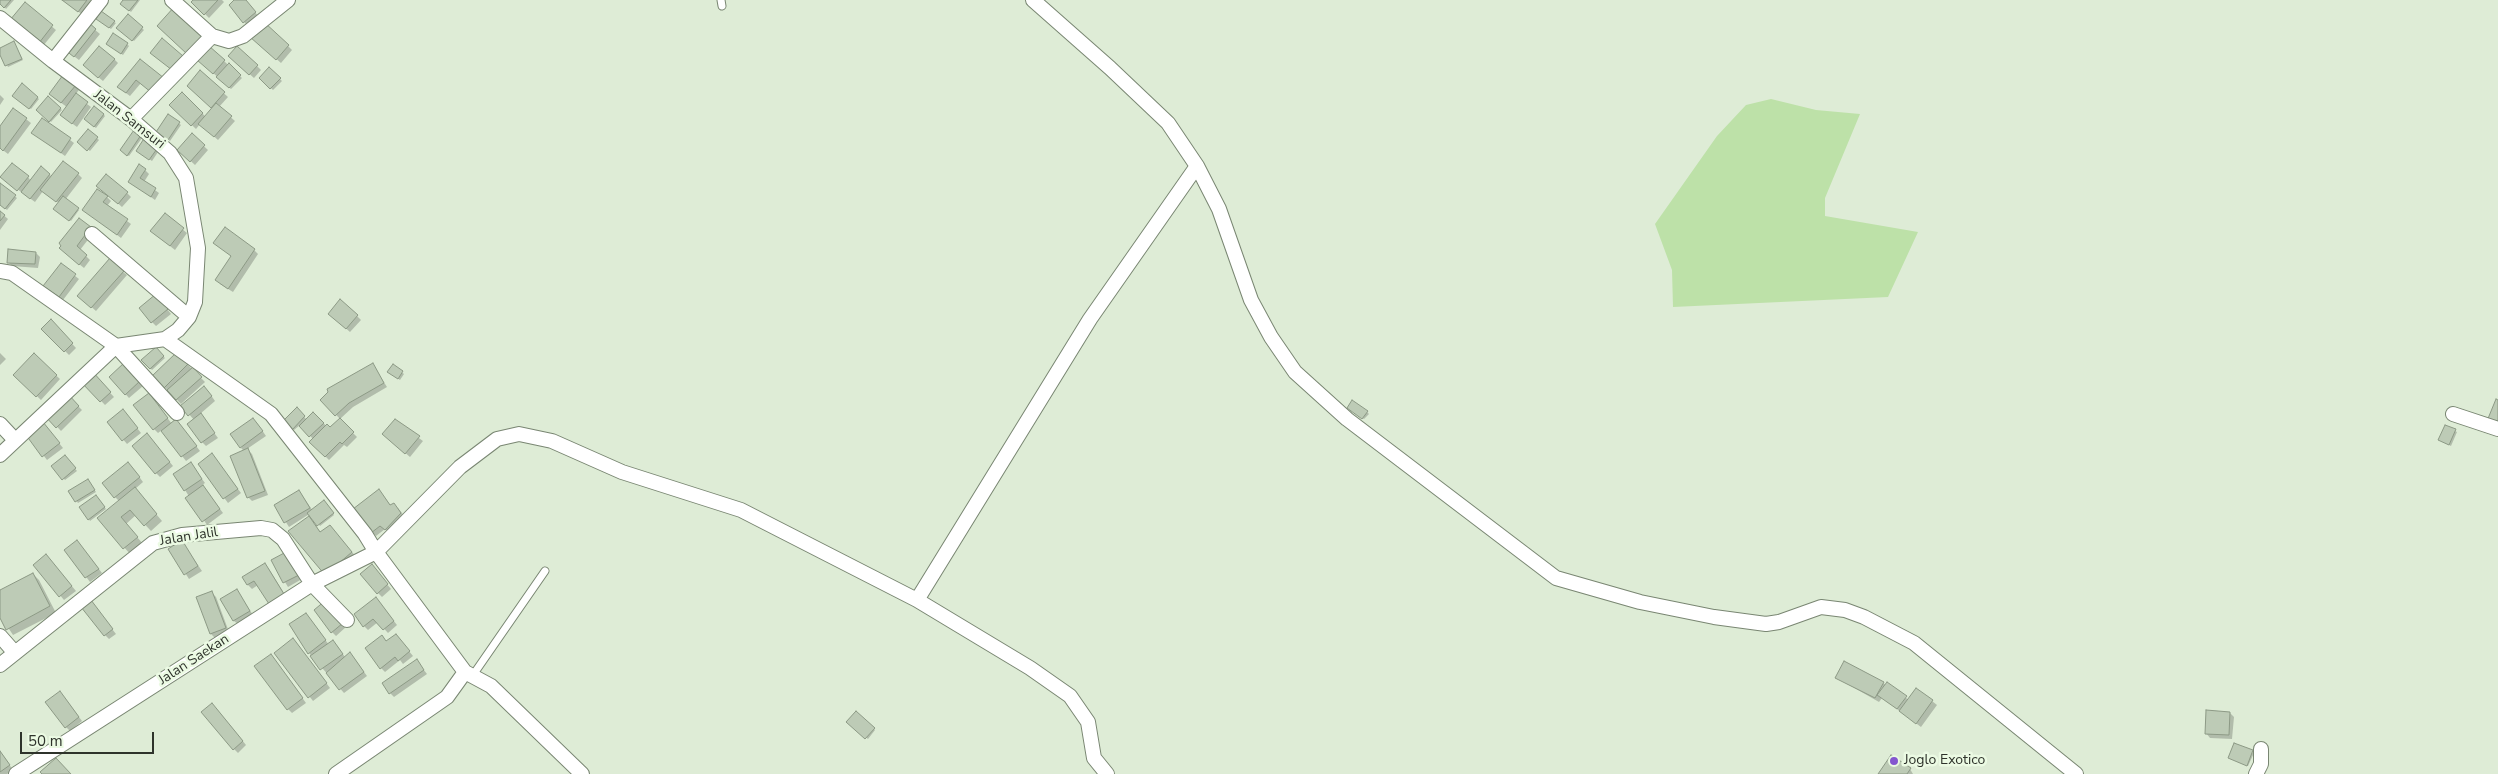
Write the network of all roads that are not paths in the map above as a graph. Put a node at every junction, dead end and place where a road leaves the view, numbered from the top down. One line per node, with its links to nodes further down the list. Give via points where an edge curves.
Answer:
1 (100, 0): 7 (street)
2 (172, 0): 6 (street)
3 (288, 0): 6 (street, via 235,41)
4 (1033, 0): 9 (street, via 1168,123)
5 (0, 18): 7 (street, Jalan Samsuri)
6 (212, 36): 8 (street)
7 (53, 61): 8 (street, Jalan Samsuri)
8 (131, 119): 12 (street, Jalan Samsuri, via 170,153 186,178 198,248 195,302)
9 (1197, 166): 24 (street, via 1090,319); 35 (street, via 1219,209 1251,300 1295,372 1347,419 1556,578 1640,602 1766,624 1821,607 1845,610 1864,617 1914,644)
10 (92, 234): 12 (street)
11 (0, 272): 14 (street, via 12,272)
12 (189, 317): 13 (street)
13 (165, 338): 14 (street); 21 (street, via 271,414)
14 (116, 346): 15 (street); 19 (street)
15 (177, 413)
16 (2453, 414): 18 (street)
17 (0, 424): 19 (street)
18 (2498, 429)
19 (15, 440): 20 (street)
20 (0, 455)
21 (376, 552): 23 (street, Jalan Saekan); 24 (street, Jalan Saekan, via 467,461 497,440 518,434 552,442 622,472 741,510); 29 (street)
22 (545, 571): 29 (lane)
23 (312, 584): 25 (street, Jalan Jalil); 27 (street, Jalan Jalil, via 283,539 272,530 262,528 165,539 143,550); 31 (street, Jalan Saekan)
24 (917, 600): 34 (street, Jalan Saekan, via 1070,696 1088,722 1094,758)
25 (347, 620)
26 (0, 636): 27 (street)
27 (15, 653): 28 (street, Jalan Jalil)
28 (0, 665)
29 (469, 674): 32 (street, via 447,697); 33 (street, via 491,686)
30 (2261, 748): 36 (street, via 2261,764)
31 (16, 774)
32 (336, 774)
33 (582, 774)
34 (1107, 774)
35 (2076, 774)
36 (2256, 774)

